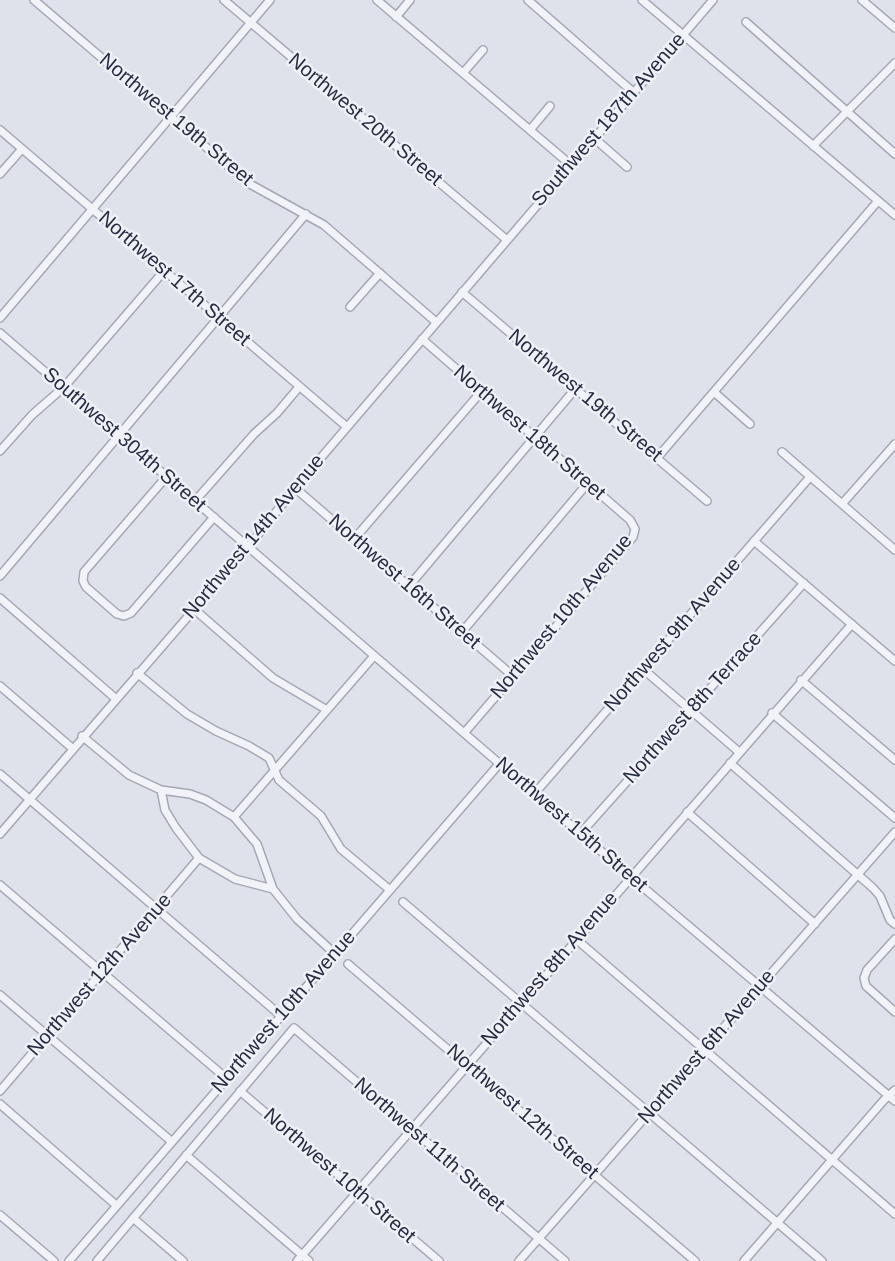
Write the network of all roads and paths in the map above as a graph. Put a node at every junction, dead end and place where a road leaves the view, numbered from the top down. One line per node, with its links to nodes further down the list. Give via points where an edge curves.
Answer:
1 (34, 0): 21 (street, Northwest 19th Street)
2 (224, 0): 11 (street, Northwest 20th Street)
3 (270, 0): 11 (street)
4 (377, 0): 10 (street)
5 (410, 0): 10 (street)
6 (528, 0): 18 (street)
7 (642, 0): 14 (street)
8 (713, 0): 14 (street, Southwest 187th Avenue)
9 (862, 0): 13 (street)
10 (396, 16): 17 (street)
11 (250, 22): 21 (street); 35 (street, Northwest 20th Street)
12 (746, 22): 20 (street)
13 (895, 28)
14 (683, 34): 18 (street, Southwest 187th Avenue); 25 (street)
15 (483, 50): 17 (street)
16 (895, 63): 20 (street)
17 (463, 73): 23 (street)
18 (633, 92): 24 (street, Southwest 187th Avenue)
19 (550, 106): 23 (street)
20 (845, 112): 25 (street); 27 (street)
21 (171, 117): 32 (street); 33 (street, Northwest 19th Street, via 248,183)
22 (0, 130): 26 (street, Northwest 17th Street)
23 (530, 130): 28 (street)
24 (594, 138): 28 (street, Southwest 187th Avenue); 29 (street)
25 (813, 146): 31 (street)
26 (22, 149): 30 (street); 32 (street, Northwest 17th Street)
27 (895, 154)
28 (571, 165): 35 (street, Southwest 187th Avenue)
29 (627, 166)
30 (0, 174)
31 (878, 201): 34 (street); 49 (street)
32 (93, 209): 36 (street, Northwest 17th Street); 41 (street)
33 (306, 214): 37 (street, Northwest 19th Street); 40 (street)
34 (895, 215)
35 (507, 240): 38 (street, Northwest 14th Avenue)
36 (164, 271): 40 (street, Northwest 17th Street); 45 (street)
37 (380, 273): 39 (street); 42 (street, Northwest 19th Street)
38 (462, 292): 42 (street, Northwest 14th Avenue); 47 (street, Northwest 19th Street)
39 (350, 307)
40 (218, 317): 46 (street, Northwest 17th Street); 52 (street)
41 (0, 318)
42 (436, 322): 44 (street, Northwest 14th Avenue)
43 (0, 333): 45 (street, Southwest 304th Street)
44 (422, 339): 48 (street, Northwest 18th Street); 51 (street, Northwest 14th Avenue)
45 (64, 387): 52 (street, Southwest 304th Street); 55 (street)
46 (299, 387): 51 (street, Northwest 17th Street); 62 (street)
47 (576, 388): 53 (street); 57 (street, Northwest 19th Street)
48 (481, 392): 53 (street, Northwest 18th Street); 67 (street)
49 (714, 392): 50 (street); 57 (street)
50 (750, 424)
51 (347, 427): 61 (street, Northwest 14th Avenue)
52 (120, 437): 58 (street, Southwest 304th Street); 71 (street)
53 (535, 438): 60 (street, Northwest 18th Street); 73 (street)
54 (895, 444): 64 (street)
55 (0, 451)
56 (782, 452): 59 (street)
57 (657, 458): 63 (street, Northwest 19th Street)
58 (167, 476): 62 (street, Southwest 304th Street); 65 (street, via 84,572 86,586 117,614 131,613)
59 (810, 477): 64 (street); 68 (street, Northwest 9th Avenue)
60 (587, 484): 66 (street, Northwest 18th Street, via 630,520); 77 (street)
61 (295, 488): 67 (street, Northwest 16th Street); 69 (street, Northwest 14th Avenue)
62 (195, 501): 65 (street, Southwest 304th Street)
63 (706, 501)
64 (842, 504): 70 (street)
65 (214, 517): 69 (street, Southwest 304th Street)
66 (635, 529): 82 (street, Northwest 10th Avenue, via 633,537)
67 (355, 538): 73 (street, Northwest 16th Street)
68 (754, 541): 72 (street); 80 (street, Northwest 9th Avenue)
69 (249, 546): 75 (street, Northwest 14th Avenue); 78 (street, Northwest 15th Street)
70 (895, 550)
71 (0, 576)
72 (804, 583): 76 (street); 87 (street, Northwest 8th Terrace)
73 (409, 586): 77 (street, Northwest 16th Street)
74 (0, 598): 85 (street)
75 (194, 609): 81 (street, Northwest 14th Avenue); 86 (street, via 273,678)
76 (852, 624): 79 (street); 83 (street, Northwest 8th Avenue)
77 (462, 632): 82 (street, Northwest 16th Street)
78 (374, 656): 86 (street); 89 (street, Northwest 15th Street)
79 (895, 661)
80 (644, 669): 87 (street); 99 (street, Northwest 9th Avenue)
81 (137, 673): 85 (street, Northwest 14th Avenue); 96 (street, via 187,714 269,758)
82 (513, 676): 89 (street, Northwest 10th Avenue)
83 (801, 680): 88 (street, Northwest 8th Avenue); 93 (street)
84 (0, 686): 91 (street)
85 (115, 698): 90 (street, Northwest 14th Avenue)
86 (327, 710): 96 (street)
87 (691, 711): 92 (street); 105 (street, Northwest 8th Terrace)
88 (772, 713): 92 (street, Northwest 8th Avenue); 103 (street)
89 (465, 732): 94 (street, Northwest 15th Street)
90 (82, 736): 91 (street, Northwest 14th Avenue); 98 (street, via 129,775)
91 (72, 748): 100 (street, Northwest 14th Avenue)
92 (739, 752): 95 (street, Northwest 8th Avenue)
93 (895, 760)
94 (500, 763): 99 (street, Northwest 15th Street); 112 (street, Northwest 10th Avenue)
95 (730, 763): 101 (street, Northwest 8th Avenue); 108 (street)
96 (276, 770): 102 (street); 112 (street, via 279,780 321,816 340,849)
97 (0, 774): 100 (street)
98 (161, 790): 102 (street, via 190,794); 107 (street, via 165,810)
99 (535, 793): 105 (street, Northwest 15th Street)
100 (29, 800): 106 (street, Northwest 14th Avenue); 114 (street)
101 (687, 812): 109 (street, Northwest 8th Avenue); 115 (street)
102 (234, 817): 111 (street, via 258,844)
103 (895, 818)
104 (895, 832): 108 (street, Northwest 6th Avenue)
105 (581, 833): 109 (street, Northwest 15th Street)
106 (0, 834)
107 (199, 858): 111 (street, via 235,879); 114 (street, Northwest 12th Avenue)
108 (859, 874): 115 (street, Northwest 6th Avenue); 116 (street, via 880,896)
109 (631, 877): 117 (street, Northwest 8th Avenue); 122 (street, Northwest 15th Street)
110 (0, 885): 121 (street)
111 (273, 888): 119 (street, via 297,919)
112 (390, 890): 119 (street, Northwest 10th Avenue)
113 (403, 902): 124 (street)
114 (156, 909): 121 (street, Northwest 12th Avenue); 126 (street)
115 (815, 924): 122 (street, Northwest 6th Avenue)
116 (895, 924)
117 (576, 939): 124 (street, Northwest 8th Avenue); 128 (street)
118 (895, 939): 125 (street, via 867,969 864,978 866,986)
119 (335, 954): 126 (street, Northwest 10th Avenue)
120 (348, 964): 129 (street, Northwest 12th Street)
121 (102, 972): 127 (street, Northwest 12th Avenue); 130 (street)
122 (761, 986): 128 (street, Northwest 6th Avenue); 134 (street, Northwest 15th Street)
123 (0, 995): 127 (street)
124 (520, 1003): 129 (street, Northwest 8th Avenue); 136 (street)
125 (895, 1012)
126 (280, 1015): 130 (street, Northwest 10th Avenue)
127 (48, 1036): 132 (street, Northwest 12th Avenue); 138 (street)
128 (704, 1050): 136 (street, Northwest 6th Avenue); 140 (street)
129 (467, 1065): 137 (street, Northwest 8th Avenue); 141 (street, Northwest 12th Street)
130 (226, 1078): 138 (street, Northwest 10th Avenue)
131 (895, 1090): 134 (street)
132 (0, 1091)
133 (240, 1091): 137 (street, Northwest 11th Street, via 294,1028); 139 (street); 142 (street, Northwest 10th Street)
134 (892, 1099): 140 (street, via 884,1100)
135 (0, 1104): 143 (street)
136 (649, 1113): 141 (street, Northwest 6th Avenue); 147 (street)
137 (411, 1129): 142 (street, Northwest 8th Avenue); 148 (street, Northwest 11th Street)
138 (171, 1141): 143 (street, Northwest 10th Avenue)
139 (186, 1155): 146 (street); 149 (street)
140 (832, 1160): 144 (street); 147 (street)
141 (595, 1174): 148 (street, Northwest 6th Avenue); 158 (street, Northwest 12th Street)
142 (357, 1192): 149 (street, Northwest 8th Avenue); 155 (street, Northwest 10th Street)
143 (116, 1205): 151 (street, Northwest 10th Avenue)
144 (895, 1214)
145 (0, 1215): 150 (street)
146 (133, 1218): 152 (street); 153 (street)
147 (778, 1223): 159 (street); 160 (street)
148 (539, 1239): 156 (street, Northwest 6th Avenue); 157 (street, Northwest 11th Street)
149 (300, 1258): 154 (street)
150 (54, 1261)
151 (69, 1261)
152 (97, 1261)
153 (183, 1261)
154 (309, 1261)
155 (439, 1261)
156 (519, 1261)
157 (565, 1261)
158 (695, 1261)
159 (744, 1261)
160 (822, 1261)

